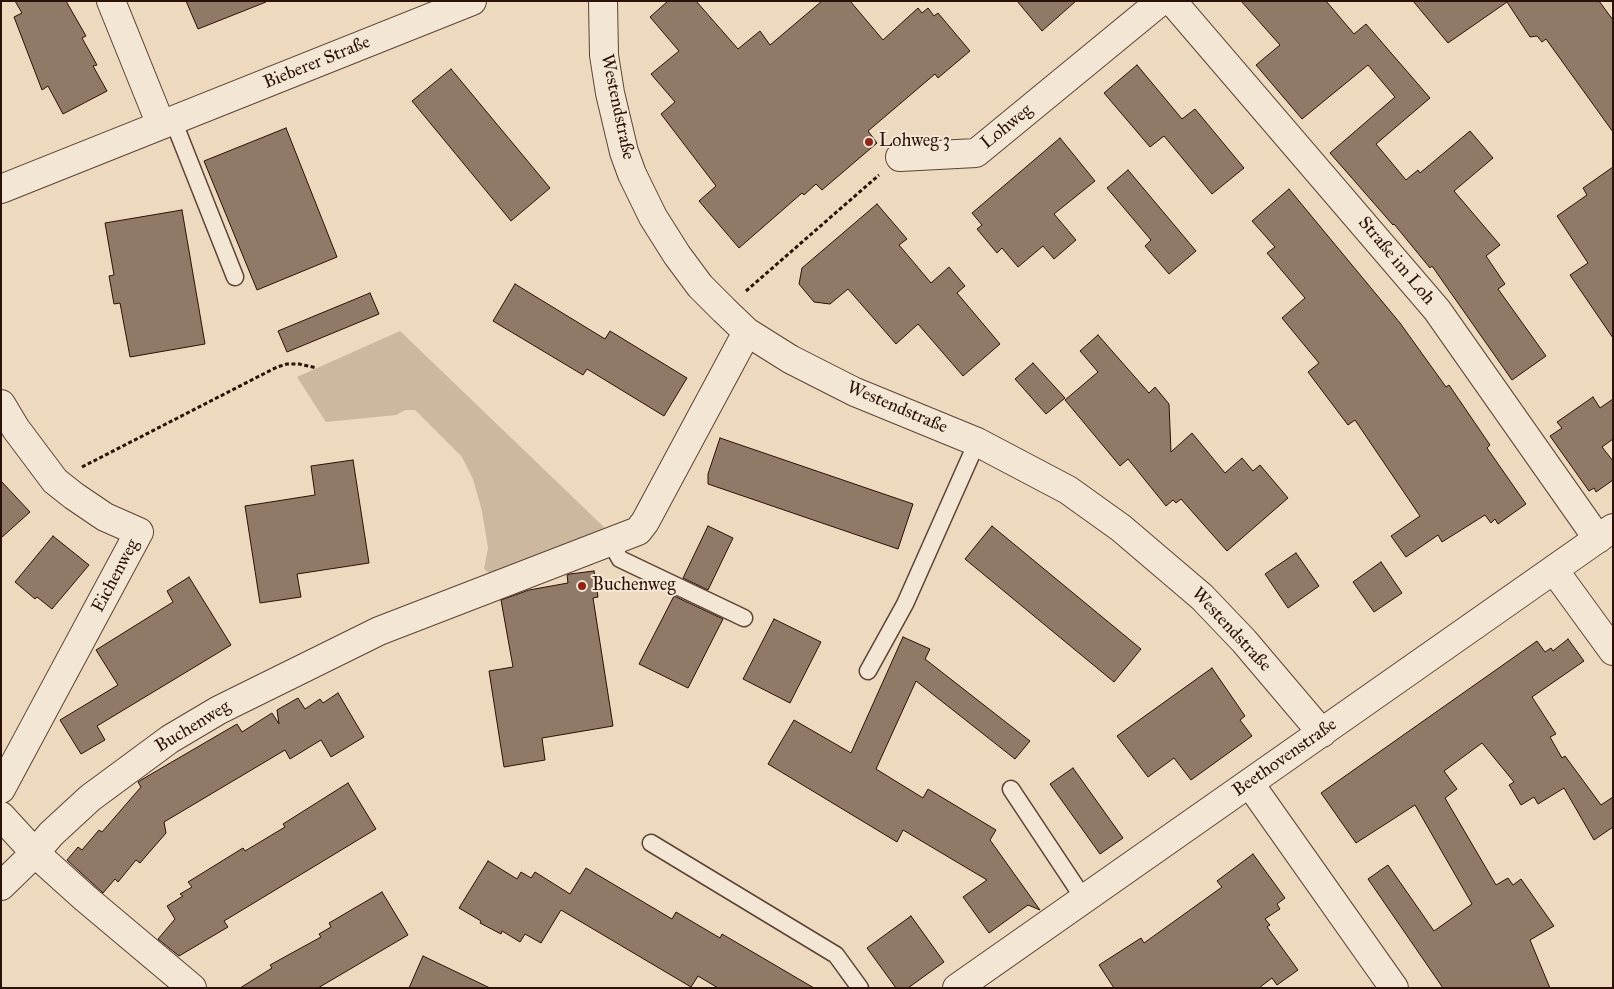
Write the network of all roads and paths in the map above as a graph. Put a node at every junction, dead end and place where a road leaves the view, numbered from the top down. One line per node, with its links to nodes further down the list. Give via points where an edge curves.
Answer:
1 (111, 1): 6 (street)
2 (472, 1): 6 (street, Bieberer Straße)
3 (603, 1): 10 (street, Westendstraße, via 604,55 610,94 632,174 653,217 677,255 700,286)
4 (1161, 1): 7 (street, Lohweg, via 976,153)
5 (1172, 1): 16 (street, Straße im Loh, via 1437,310)
6 (167, 122): 8 (street, Bieberer Straße); 9 (lane)
7 (900, 157): 10 (path)
8 (1, 190)
9 (234, 277)
10 (724, 310): 11 (street, Westendstraße)
11 (748, 332): 14 (street, Westendstraße, via 822,376); 17 (street, Buchenweg, via 645,522 638,531)
12 (317, 368): 15 (path, via 299,364 278,367)
13 (1, 404): 15 (street, Eichenweg)
14 (977, 442): 21 (lane, via 905,604); 22 (street, Westendstraße, via 1068,490 1151,553 1202,597 1244,641)
15 (55, 480): 24 (street, Eichenweg, via 105,517 139,532)
16 (1605, 533): 18 (street, Beethovenstraße)
17 (612, 543): 19 (lane, via 620,559); 28 (street, Buchenweg, via 379,631 219,710 170,738 90,798 51,834)
18 (1554, 570): 20 (street); 22 (street, Beethovenstraße)
19 (744, 618)
20 (1613, 651)
21 (868, 671)
22 (1322, 733): 23 (street, Beethovenstraße)
23 (1250, 784): 30 (street, Beethovenstraße); 34 (street)
24 (1, 789)
25 (1012, 789): 30 (lane)
26 (1, 816): 28 (street)
27 (651, 843): 32 (lane, via 836,955)
28 (35, 854): 29 (street, Buchenweg); 31 (street)
29 (1, 886)
30 (1084, 899): 33 (street, Beethovenstraße)
31 (192, 988)
32 (860, 988)
33 (957, 988)
34 (1394, 988)

